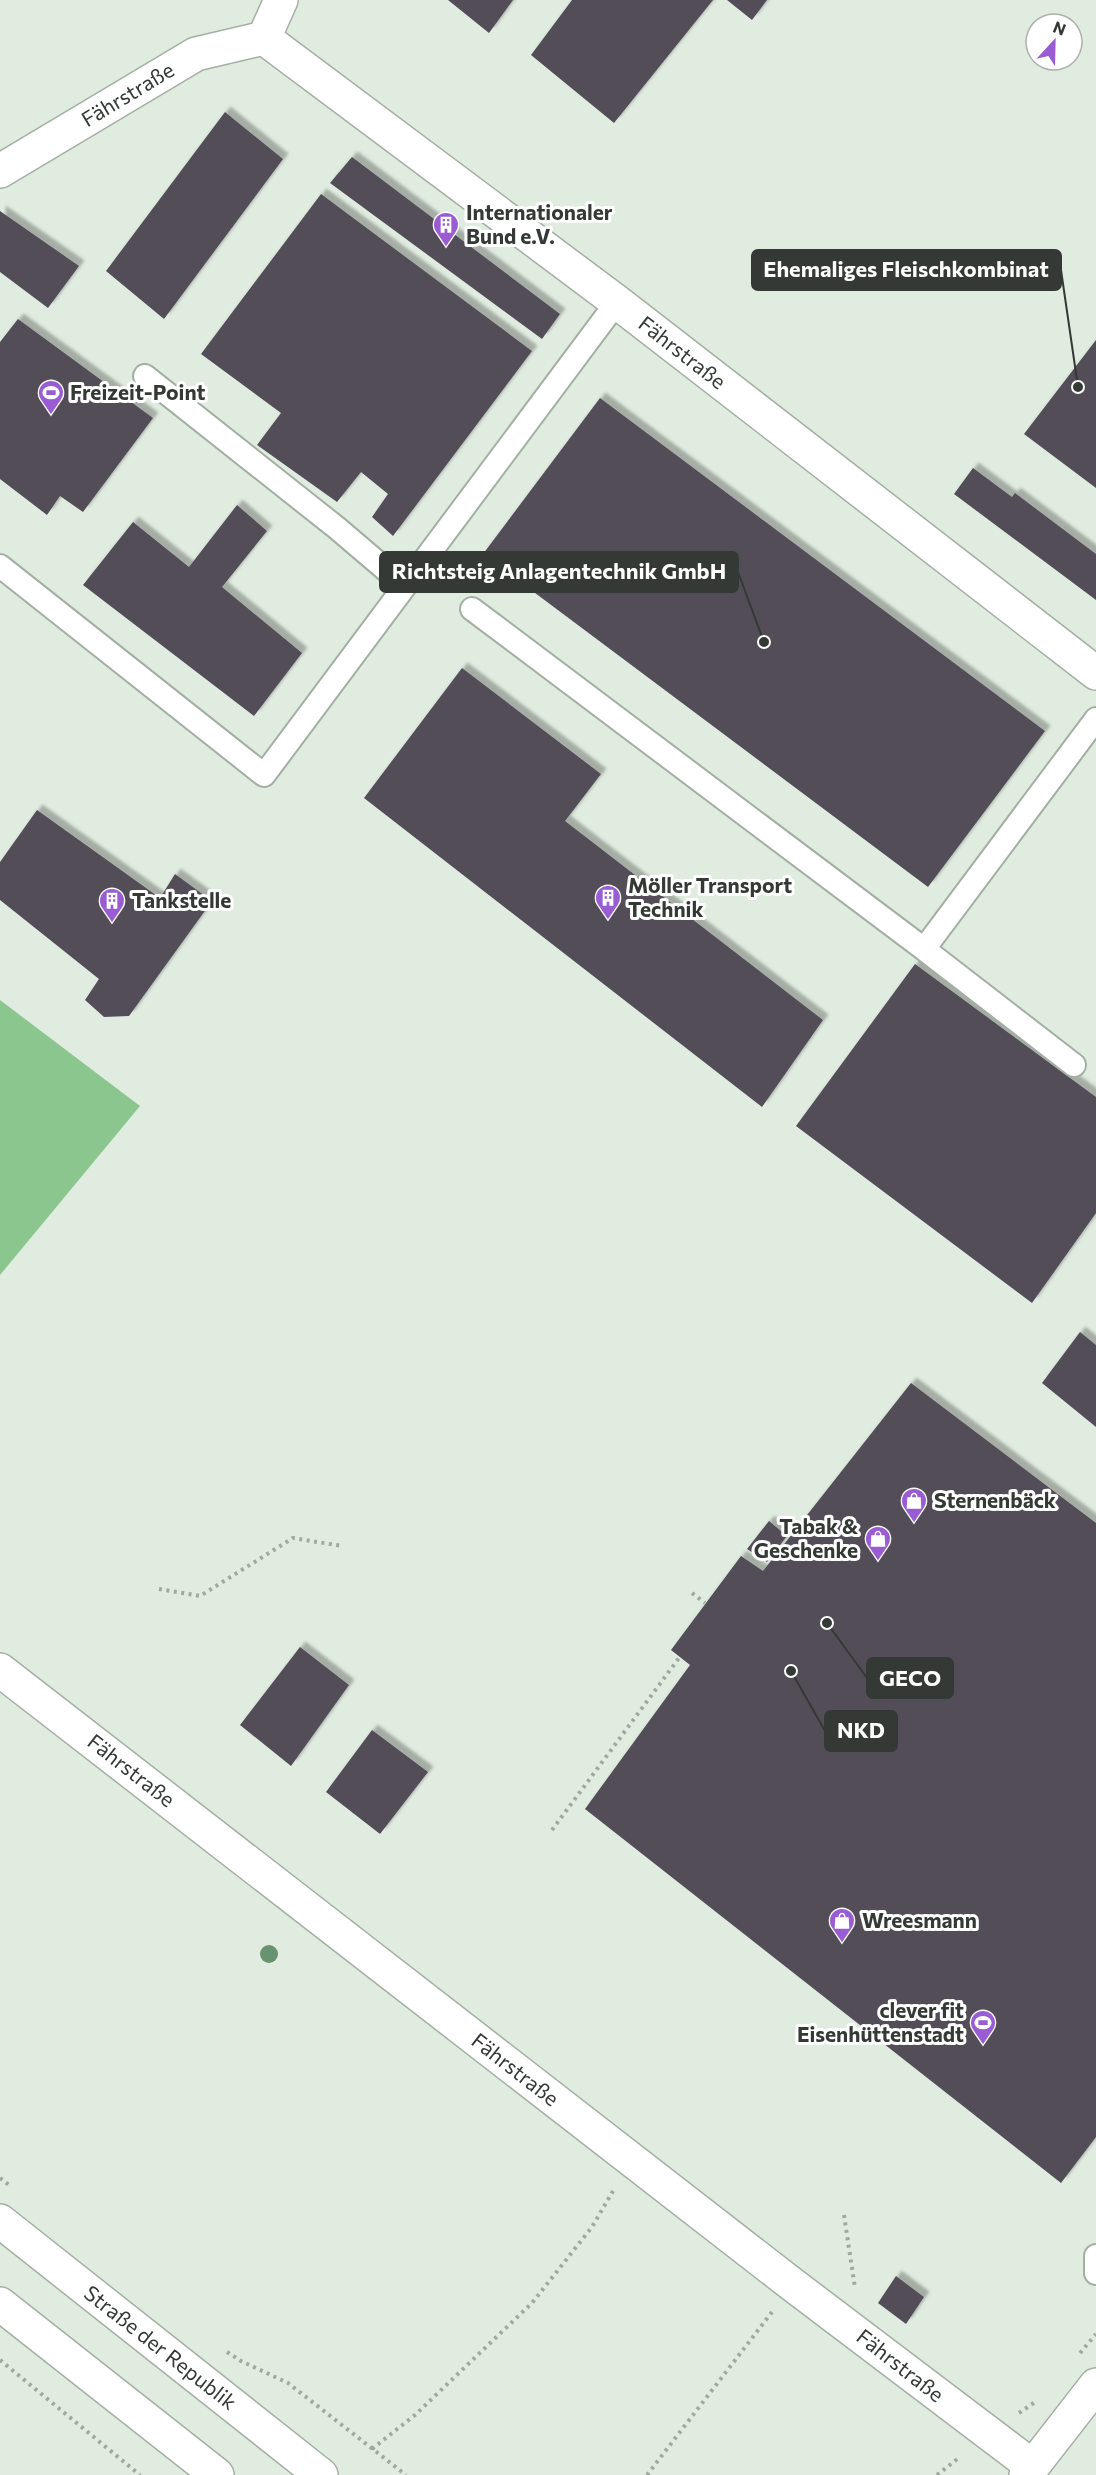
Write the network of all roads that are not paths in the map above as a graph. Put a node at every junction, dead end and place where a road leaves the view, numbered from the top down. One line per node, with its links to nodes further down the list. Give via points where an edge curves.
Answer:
1 (281, 0): 2 (street)
2 (264, 38): 3 (street, Fährstraße, via 196,54); 4 (street, Fährstraße)
3 (0, 171)
4 (617, 302): 7 (lane); 9 (street, Fährstraße)
5 (145, 376): 7 (lane)
6 (0, 566): 7 (lane, via 264,775)
7 (405, 586)
8 (472, 609): 11 (lane)
9 (1096, 673)
10 (1096, 719): 11 (lane)
11 (924, 949): 12 (lane)
12 (1074, 1065)
13 (0, 1670): 19 (street, Fährstraße, via 852,2329)
14 (0, 2221): 21 (street, Straße der Republik)
15 (1096, 2256): 16 (lane)
16 (1096, 2273)
17 (0, 2304): 20 (street)
18 (1096, 2385): 19 (street)
19 (1025, 2472)
20 (217, 2475)
21 (321, 2475)

